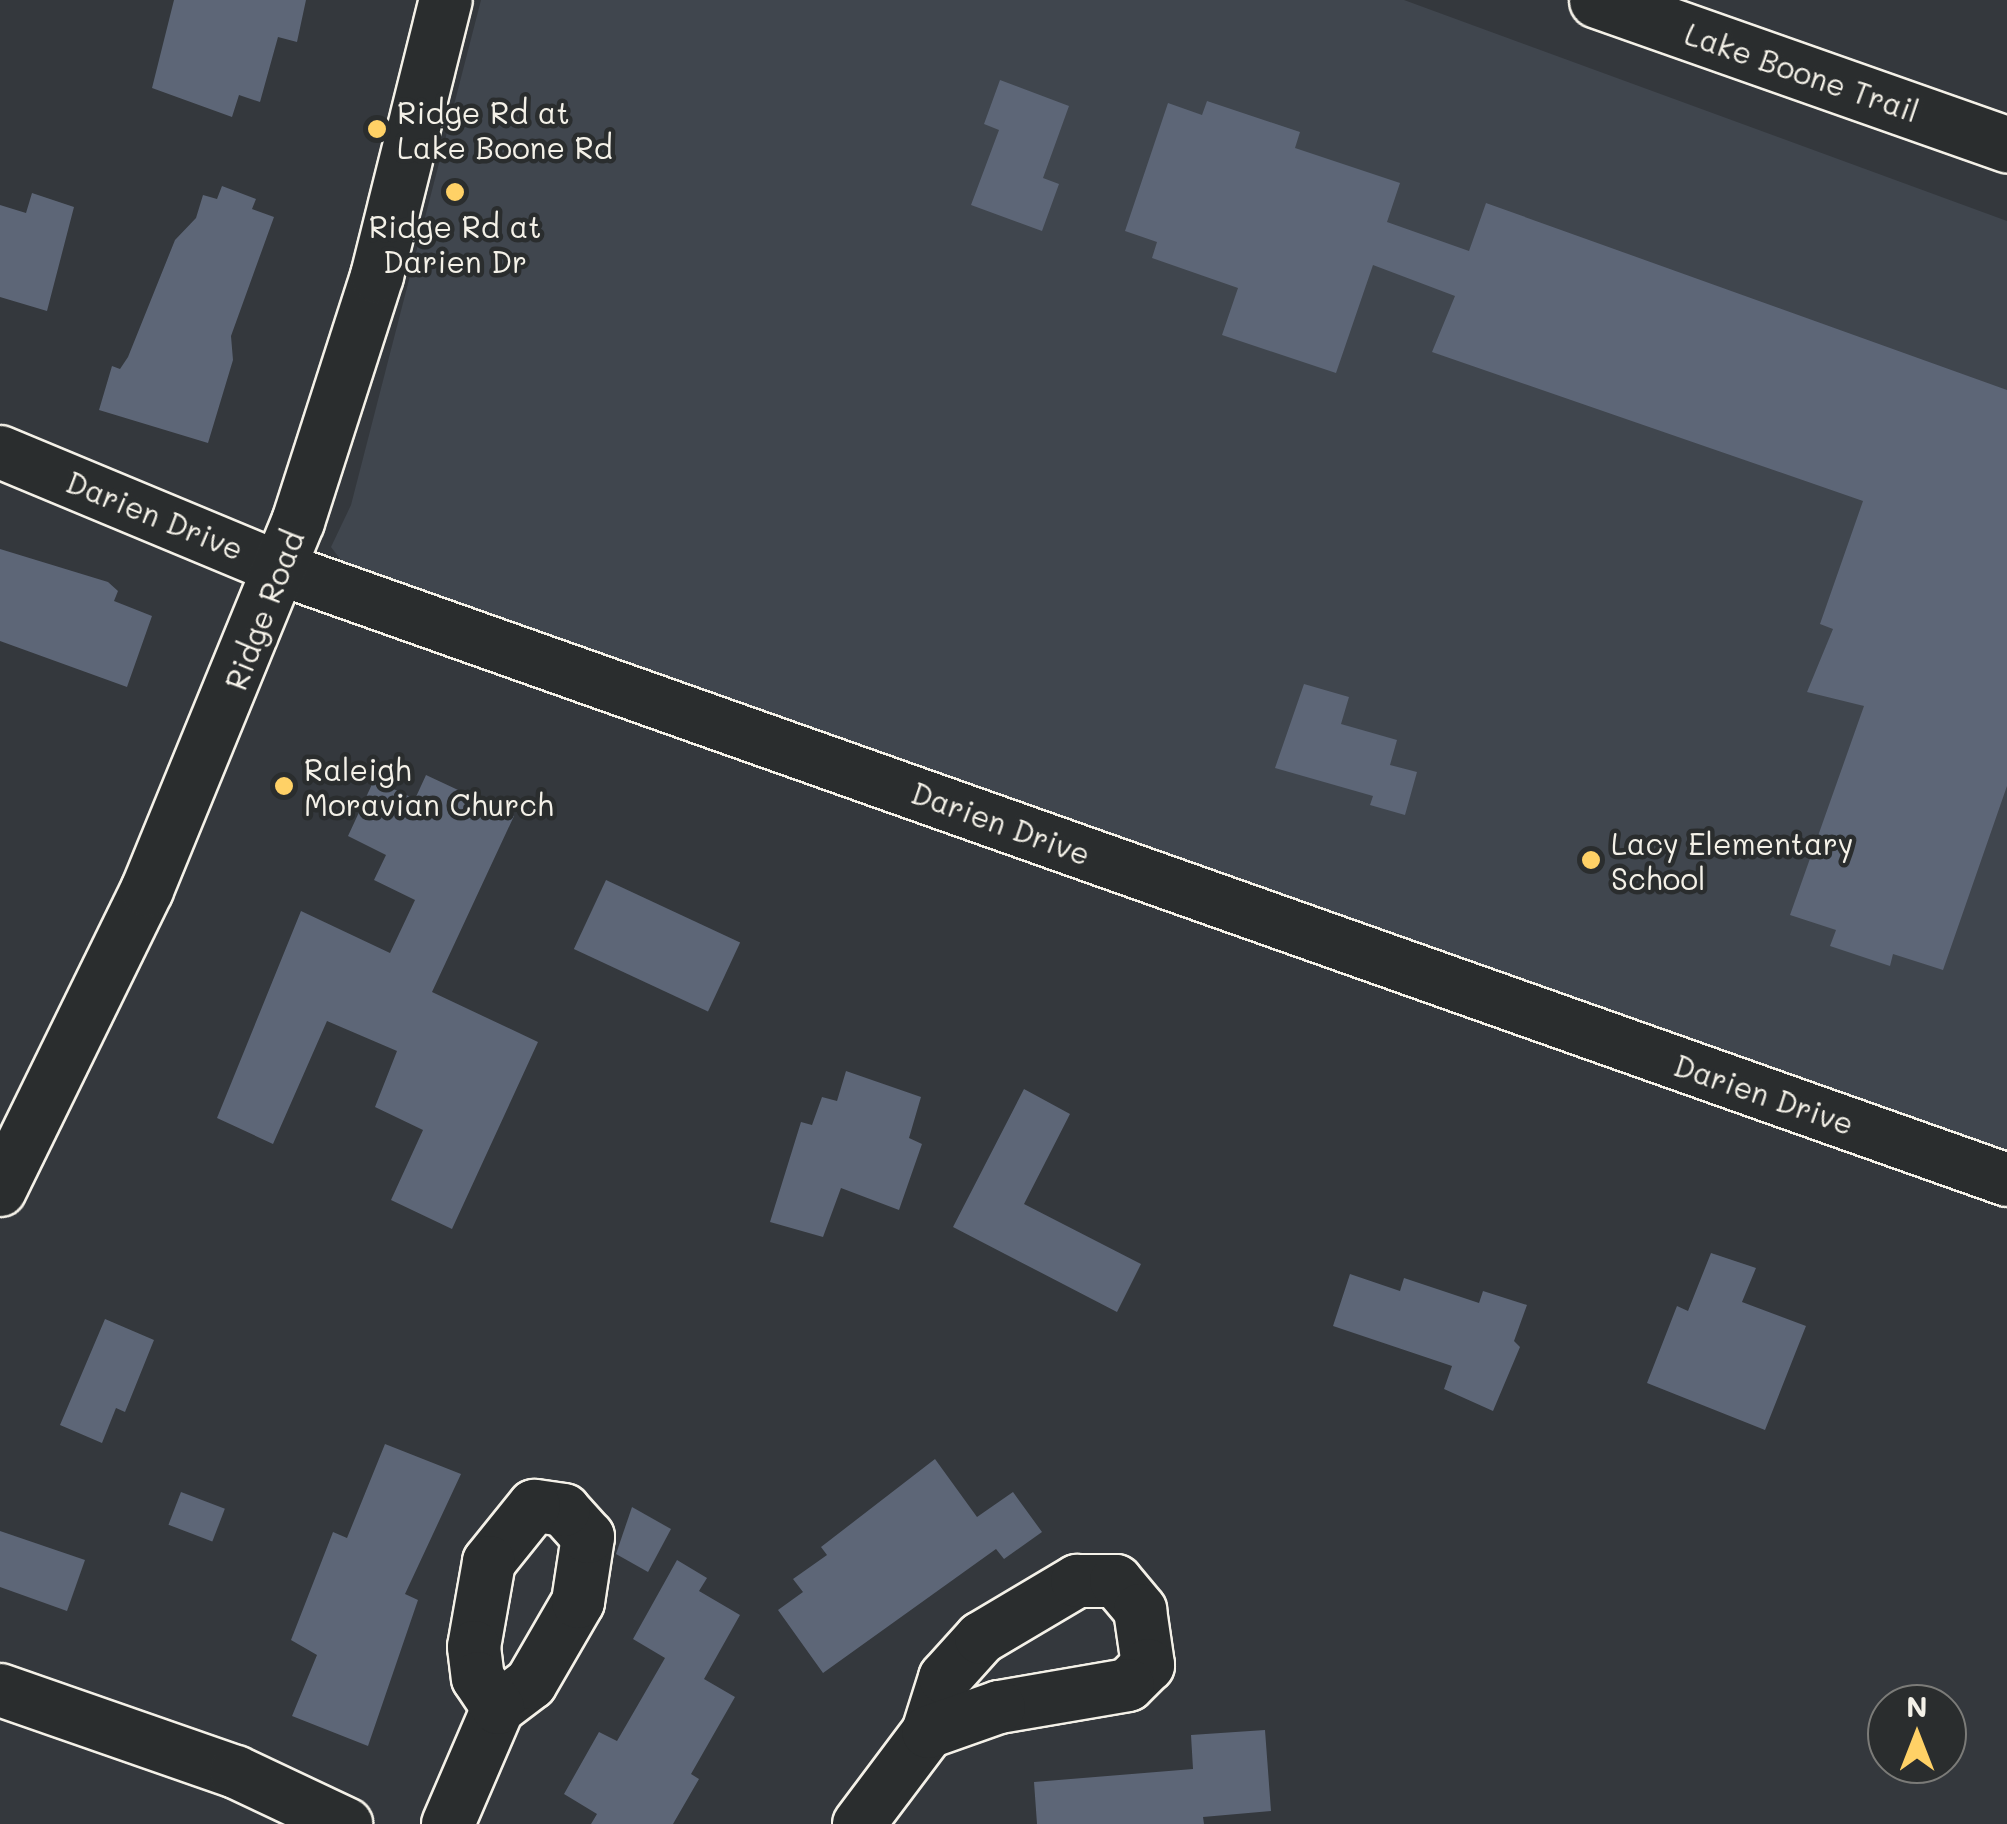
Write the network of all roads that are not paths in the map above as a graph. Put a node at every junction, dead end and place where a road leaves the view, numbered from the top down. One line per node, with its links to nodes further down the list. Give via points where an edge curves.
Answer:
1 (446, 0): 5 (street, Ridge Road, via 377,276)
2 (1597, 0): 3 (main road, Lake Boone Trail)
3 (2007, 144)
4 (0, 452): 5 (street, Darien Drive)
5 (280, 568): 6 (street, Darien Drive); 7 (street, Ridge Road, via 147,890)
6 (2007, 1180)
7 (0, 1190)
8 (0, 1690): 11 (street, via 236,1772)
9 (498, 1708): 12 (street)
10 (928, 1732): 13 (street)
11 (346, 1824)
12 (448, 1824)
13 (858, 1824)

